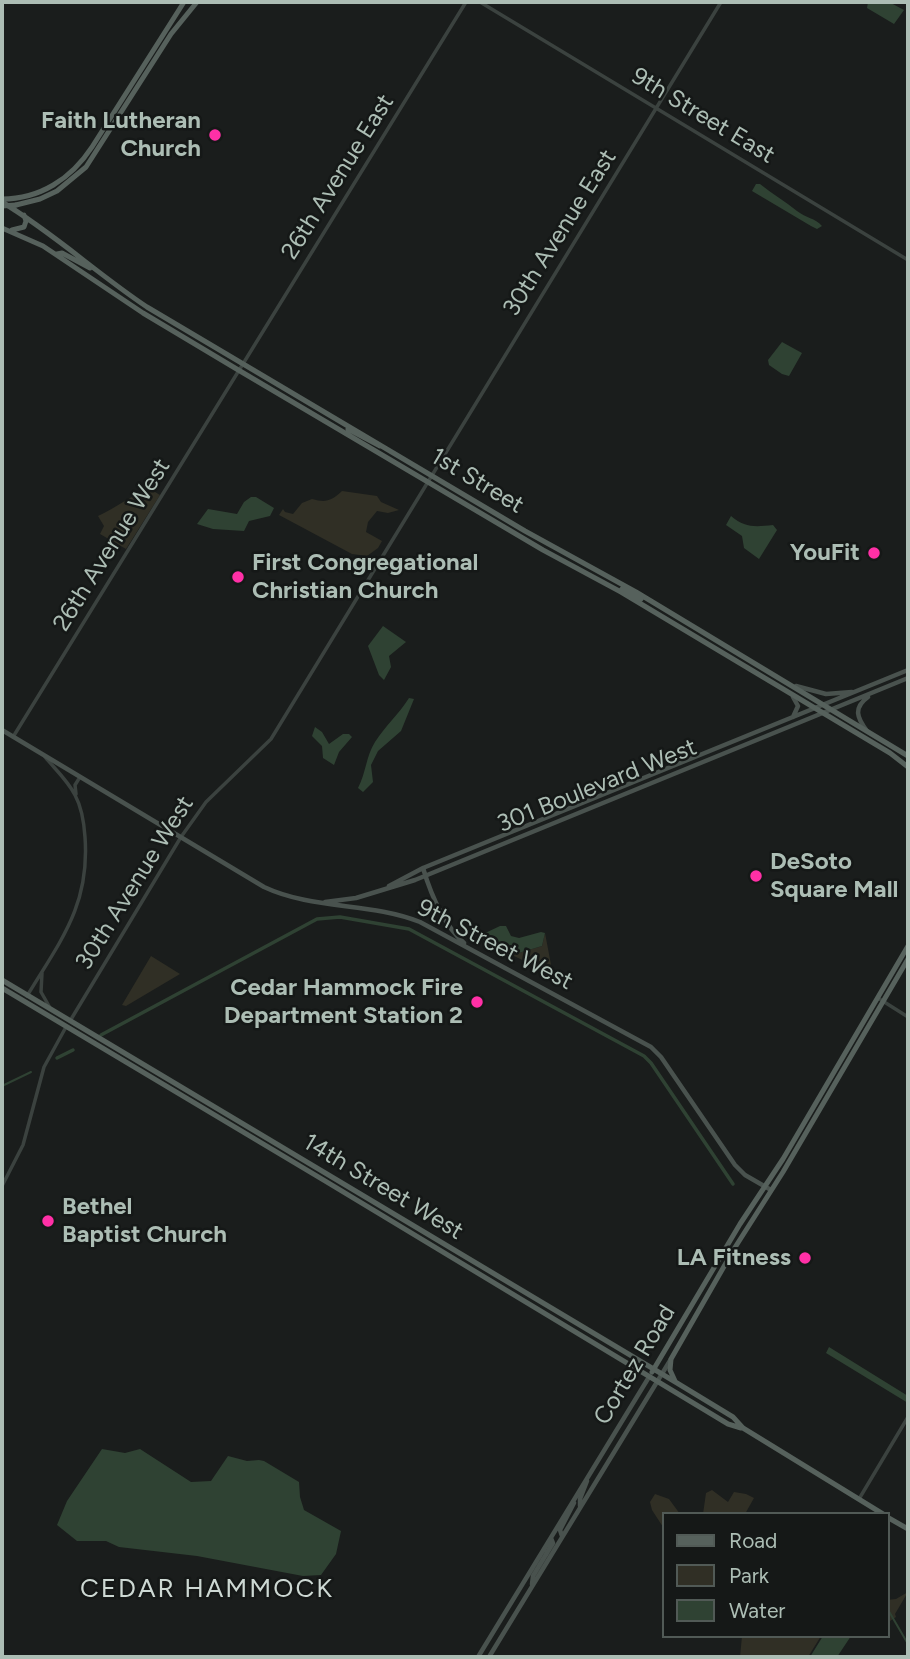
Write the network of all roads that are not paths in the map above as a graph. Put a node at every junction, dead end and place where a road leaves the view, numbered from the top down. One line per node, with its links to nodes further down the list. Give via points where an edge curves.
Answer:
1 (184, 2): 7 (main road, via 81,163 46,189)
2 (197, 2): 7 (main road, bridge, via 171,34 86,167 57,191 34,201)
3 (467, 2): 16 (street, 26th Avenue East)
4 (480, 2): 6 (street, 9th Street East)
5 (721, 2): 6 (street, 30th Avenue East)
6 (657, 108): 12 (street, 9th Street East); 21 (street, 30th Avenue East)
7 (3, 202): 8 (main road)
8 (24, 215): 10 (main road, via 24,227); 13 (main road)
9 (2, 228): 10 (main road)
10 (9, 230): 11 (main road)
11 (57, 254): 13 (main road); 14 (main road)
12 (908, 260)
13 (97, 271): 14 (main road); 15 (main road, 1st Street)
14 (102, 286): 15 (main road); 16 (main road, 1st Street)
15 (166, 318): 16 (main road, 1st Street)
16 (242, 368): 17 (main road, 1st Street); 18 (main road, 1st Street); 40 (street, 26th Avenue West)
17 (294, 401): 18 (main road); 19 (main road, 1st Street)
18 (337, 418): 20 (main road, 1st Street)
19 (338, 427): 20 (main road); 22 (main road, 1st Street)
20 (386, 447): 21 (main road, 1st Street)
21 (433, 475): 22 (street, 30th Avenue East); 24 (main road, 1st Street)
22 (429, 482): 23 (main road, 1st Street); 47 (street, 30th Avenue West, via 271,738 211,795)
23 (522, 537): 24 (main road); 25 (main road, 1st Street)
24 (572, 557): 26 (main road, 1st Street)
25 (573, 566): 26 (main road); 27 (main road, 1st Street)
26 (618, 582): 28 (main road, 1st Street)
27 (615, 589): 28 (main road); 31 (main road, 1st Street)
28 (669, 612): 31 (main road, 1st Street)
29 (908, 670): 32 (main road, 301 Boulevard West)
30 (908, 678): 33 (main road)
31 (783, 685): 32 (main road, via 826,694); 34 (main road, 1st Street); 35 (main road, 1st Street); 37 (main road, via 797,703)
32 (860, 690): 35 (main road, 301 Boulevard West)
33 (874, 692): 36 (main road); 39 (main road, via 858,709)
34 (816, 709): 35 (main road, 1st Street); 37 (main road, 301 Boulevard West)
35 (823, 709): 36 (main road, 1st Street); 43 (main road); 49 (main road, 301 Boulevard West)
36 (831, 710): 39 (main road, 1st Street)
37 (793, 718): 48 (main road, 301 Boulevard West)
38 (2, 730): 40 (main road, 9th Street West)
39 (867, 731): 42 (main road, 1st Street)
40 (13, 737): 41 (main road, 9th Street West)
41 (43, 755): 44 (main road, 9th Street West); 45 (street)
42 (906, 755)
43 (908, 767)
44 (78, 776): 45 (street); 46 (street); 47 (main road, 9th Street West)
45 (70, 787): 46 (street)
46 (76, 796): 55 (street, via 84,823 84,882 73,918)
47 (181, 837): 51 (main road, 9th Street West, via 264,887); 62 (street, 30th Avenue West)
48 (423, 868): 49 (main road); 50 (main road, 301 Boulevard West)
49 (425, 876): 50 (main road, 301 Boulevard West); 53 (main road, via 446,921)
50 (382, 890): 51 (main road, 301 Boulevard West, via 346,900)
51 (312, 901): 53 (main road, 9th Street West, via 410,918)
52 (908, 946): 59 (main road, Cortez Road)
53 (474, 951): 64 (main road, 9th Street West, via 651,1047 730,1159 745,1175)
54 (908, 959): 59 (main road, Cortez Road)
55 (42, 971): 58 (street); 60 (street, via 41,992)
56 (2, 979): 58 (main road, 14th Street West)
57 (2, 988): 58 (main road, 14th Street West)
58 (26, 998): 60 (main road, 14th Street West); 62 (main road, 14th Street West)
59 (881, 1000): 61 (street); 64 (main road, Cortez Road)
60 (52, 1010): 62 (main road, 14th Street West)
61 (908, 1017)
62 (68, 1023): 63 (street, 30th Avenue West, via 44,1067 23,1144); 65 (main road, 14th Street West); 66 (main road, 14th Street West)
63 (2, 1186)
64 (768, 1188): 67 (main road, Cortez Road); 68 (main road, Cortez Road, via 736,1230)
65 (551, 1318): 66 (main road); 70 (main road, 14th Street West)
66 (587, 1331): 68 (main road, 14th Street West)
67 (671, 1359): 69 (main road, Cortez Road); 72 (main road, via 670,1370)
68 (653, 1370): 69 (main road, 14th Street West); 70 (main road, Cortez Road)
69 (662, 1374): 71 (main road, Cortez Road); 72 (main road, 14th Street West)
70 (649, 1377): 71 (main road, 14th Street West); 75 (main road, Cortez Road)
71 (657, 1382): 74 (main road, 14th Street West); 78 (main road, Cortez Road)
72 (677, 1383): 74 (main road, 14th Street West, via 733,1417)
73 (908, 1417): 77 (street)
74 (743, 1429): 77 (main road, 14th Street West)
75 (588, 1477): 76 (main road, Cortez Road); 78 (main road)
76 (575, 1499): 82 (main road, via 560,1530); 83 (main road, Cortez Road)
77 (859, 1499): 79 (main road, 14th Street West)
78 (580, 1507): 82 (main road, Cortez Road)
79 (880, 1512)
80 (889, 1518): 81 (main road)
81 (908, 1529)
82 (562, 1536): 84 (main road, Cortez Road)
83 (551, 1538): 84 (main road, via 553,1543); 85 (main road, Cortez Road)
84 (531, 1588): 86 (main road, Cortez Road)
85 (478, 1657)
86 (489, 1657)

